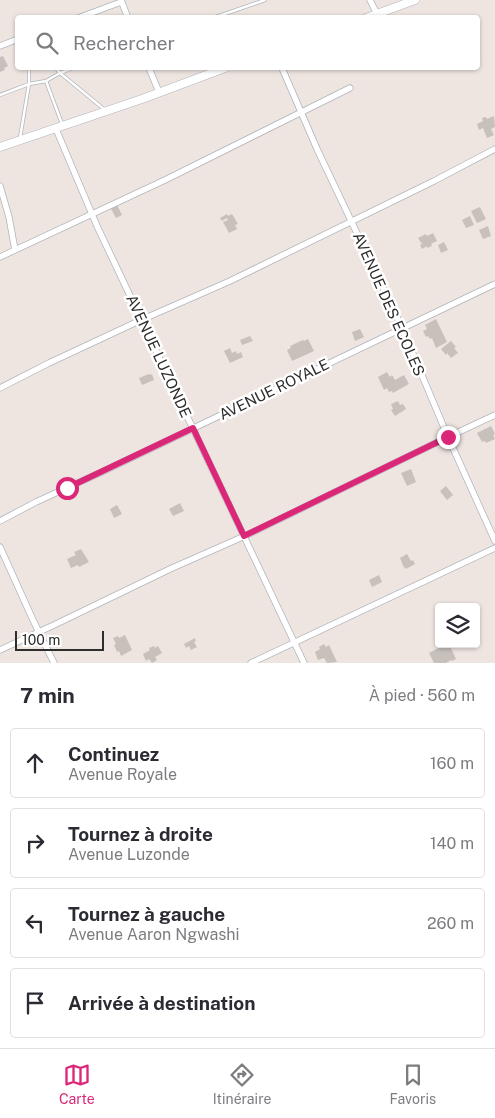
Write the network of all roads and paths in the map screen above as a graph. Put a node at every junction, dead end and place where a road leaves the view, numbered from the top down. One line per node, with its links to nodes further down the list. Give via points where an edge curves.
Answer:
1 (264, 0): 8 (lane)
2 (370, 0): 5 (street)
3 (416, 0): 5 (street)
4 (121, 1): 6 (street); 7 (street)
5 (377, 14)
6 (86, 15)
7 (127, 15)
8 (222, 15)
9 (15, 41): 10 (street)
10 (0, 46)
11 (29, 70): 18 (lane)
12 (66, 70): 16 (lane)
13 (150, 70): 20 (street)
14 (220, 70): 20 (street)
15 (283, 70): 23 (street, AVENUE DES ECOLES)
16 (60, 72): 17 (lane); 22 (lane)
17 (46, 81): 18 (lane); 24 (lane)
18 (29, 84): 21 (lane); 25 (lane)
19 (350, 88): 23 (street)
20 (160, 92): 22 (street)
21 (0, 96)
22 (105, 111): 24 (street)
23 (302, 112): 29 (street); 30 (street, AVENUE DES ECOLES)
24 (59, 127): 25 (street); 29 (street, AVENUE LUZONDE)
25 (19, 141): 26 (street)
26 (0, 147)
27 (495, 149): 30 (street)
28 (0, 186): 31 (street)
29 (92, 213): 31 (street); 34 (street, AVENUE LUZONDE)
30 (352, 221): 34 (street); 35 (street, AVENUE DES ECOLES)
31 (15, 250): 32 (street)
32 (0, 257)
33 (495, 284): 35 (street, AVENUE ROYALE)
34 (142, 320): 36 (street); 38 (street, AVENUE LUZONDE)
35 (402, 328): 38 (street, AVENUE ROYALE); 39 (street, AVENUE DES ECOLES)
36 (0, 388)
37 (495, 415): 39 (street)
38 (193, 428): 40 (street, AVENUE ROYALE); 41 (street, AVENUE LUZONDE)
39 (448, 437): 41 (street); 42 (street, AVENUE DES ECOLES)
40 (0, 521)
41 (244, 536): 45 (street, via 170,568); 46 (street, AVENUE LUZONDE)
42 (495, 541)
43 (0, 547): 45 (street)
44 (495, 548): 46 (street)
45 (40, 632): 47 (street); 48 (street)
46 (294, 642): 49 (street); 50 (street, AVENUE LUZONDE)
47 (0, 650)
48 (54, 663)
49 (250, 663)
50 (304, 663)

